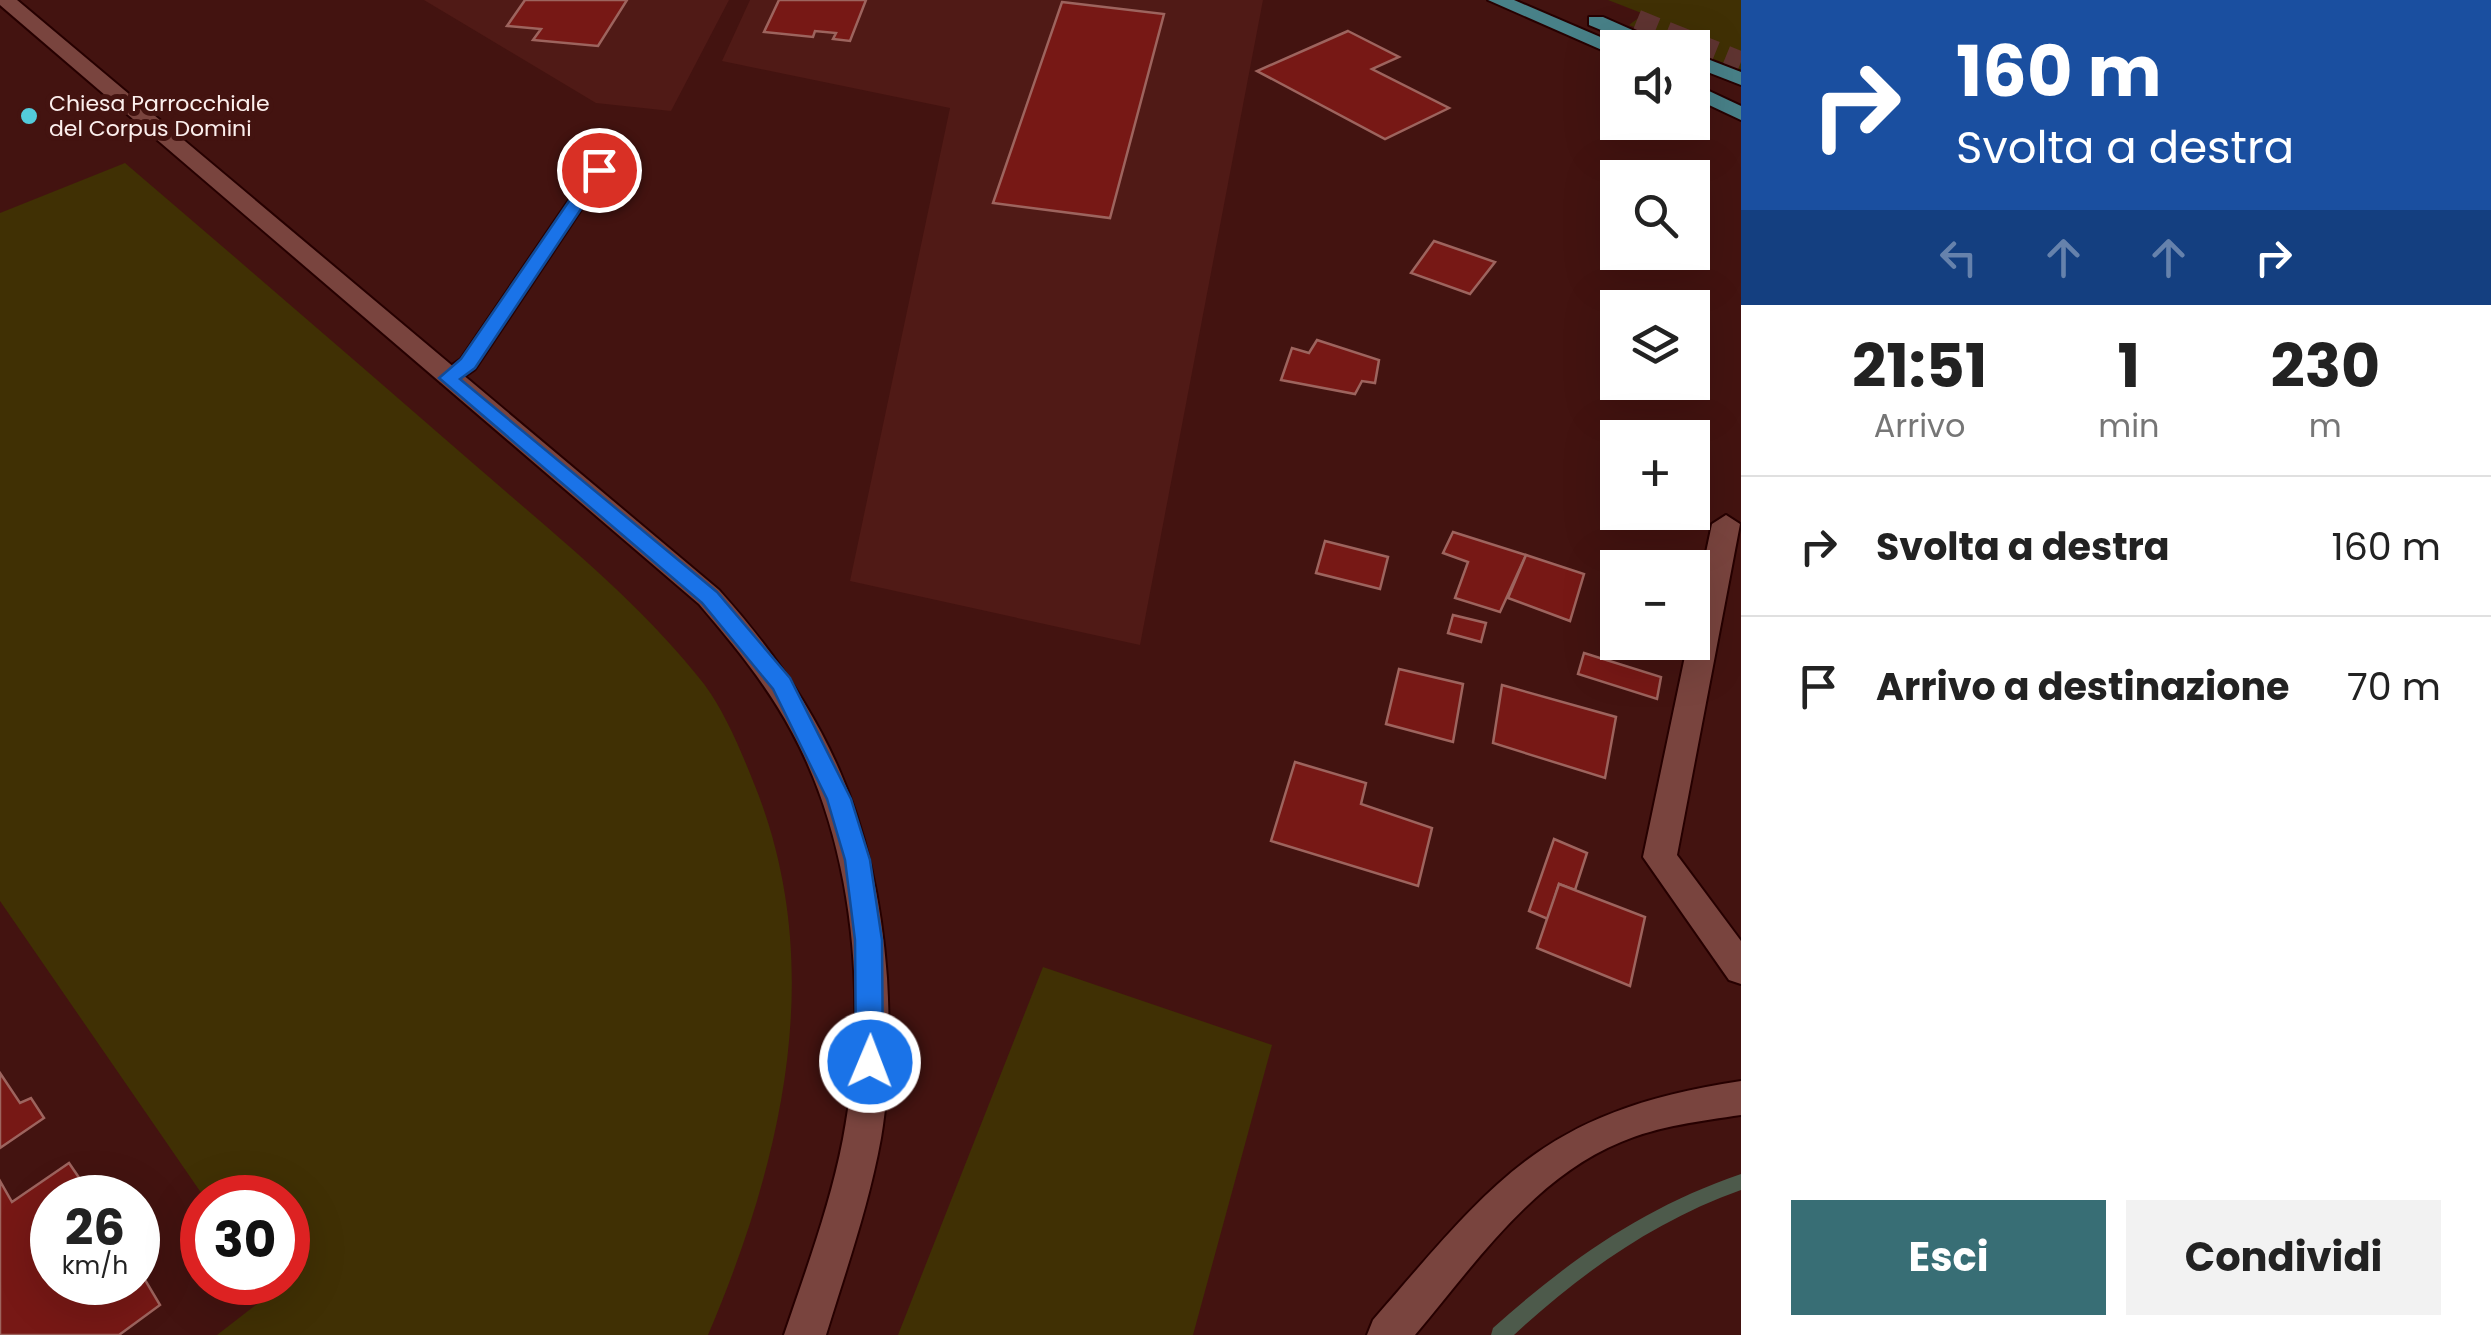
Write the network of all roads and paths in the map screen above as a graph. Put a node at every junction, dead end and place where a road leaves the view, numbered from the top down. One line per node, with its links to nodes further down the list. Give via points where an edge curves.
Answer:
1 (5, 0): 15 (street)
2 (1497, 0): 7 (main road)
3 (1546, 0): 6 (main road)
4 (1586, 0): 5 (main road)
5 (1637, 20)
6 (1619, 30)
7 (1600, 43)
8 (1710, 66): 9 (main road)
9 (1741, 78)
10 (1710, 84): 11 (main road)
11 (1741, 97)
12 (1710, 98): 13 (main road)
13 (1741, 114)
14 (599, 170): 15 (lane, via 468,364)
15 (448, 378): 19 (street, via 595,498 742,632 782,684 839,799 858,860 868,940 868,1094 850,1189)
16 (1726, 524): 17 (street, via 1660,857)
17 (1741, 969)
18 (1741, 1098): 20 (street, via 1620,1126 1546,1165)
19 (805, 1335)
20 (1388, 1335)

